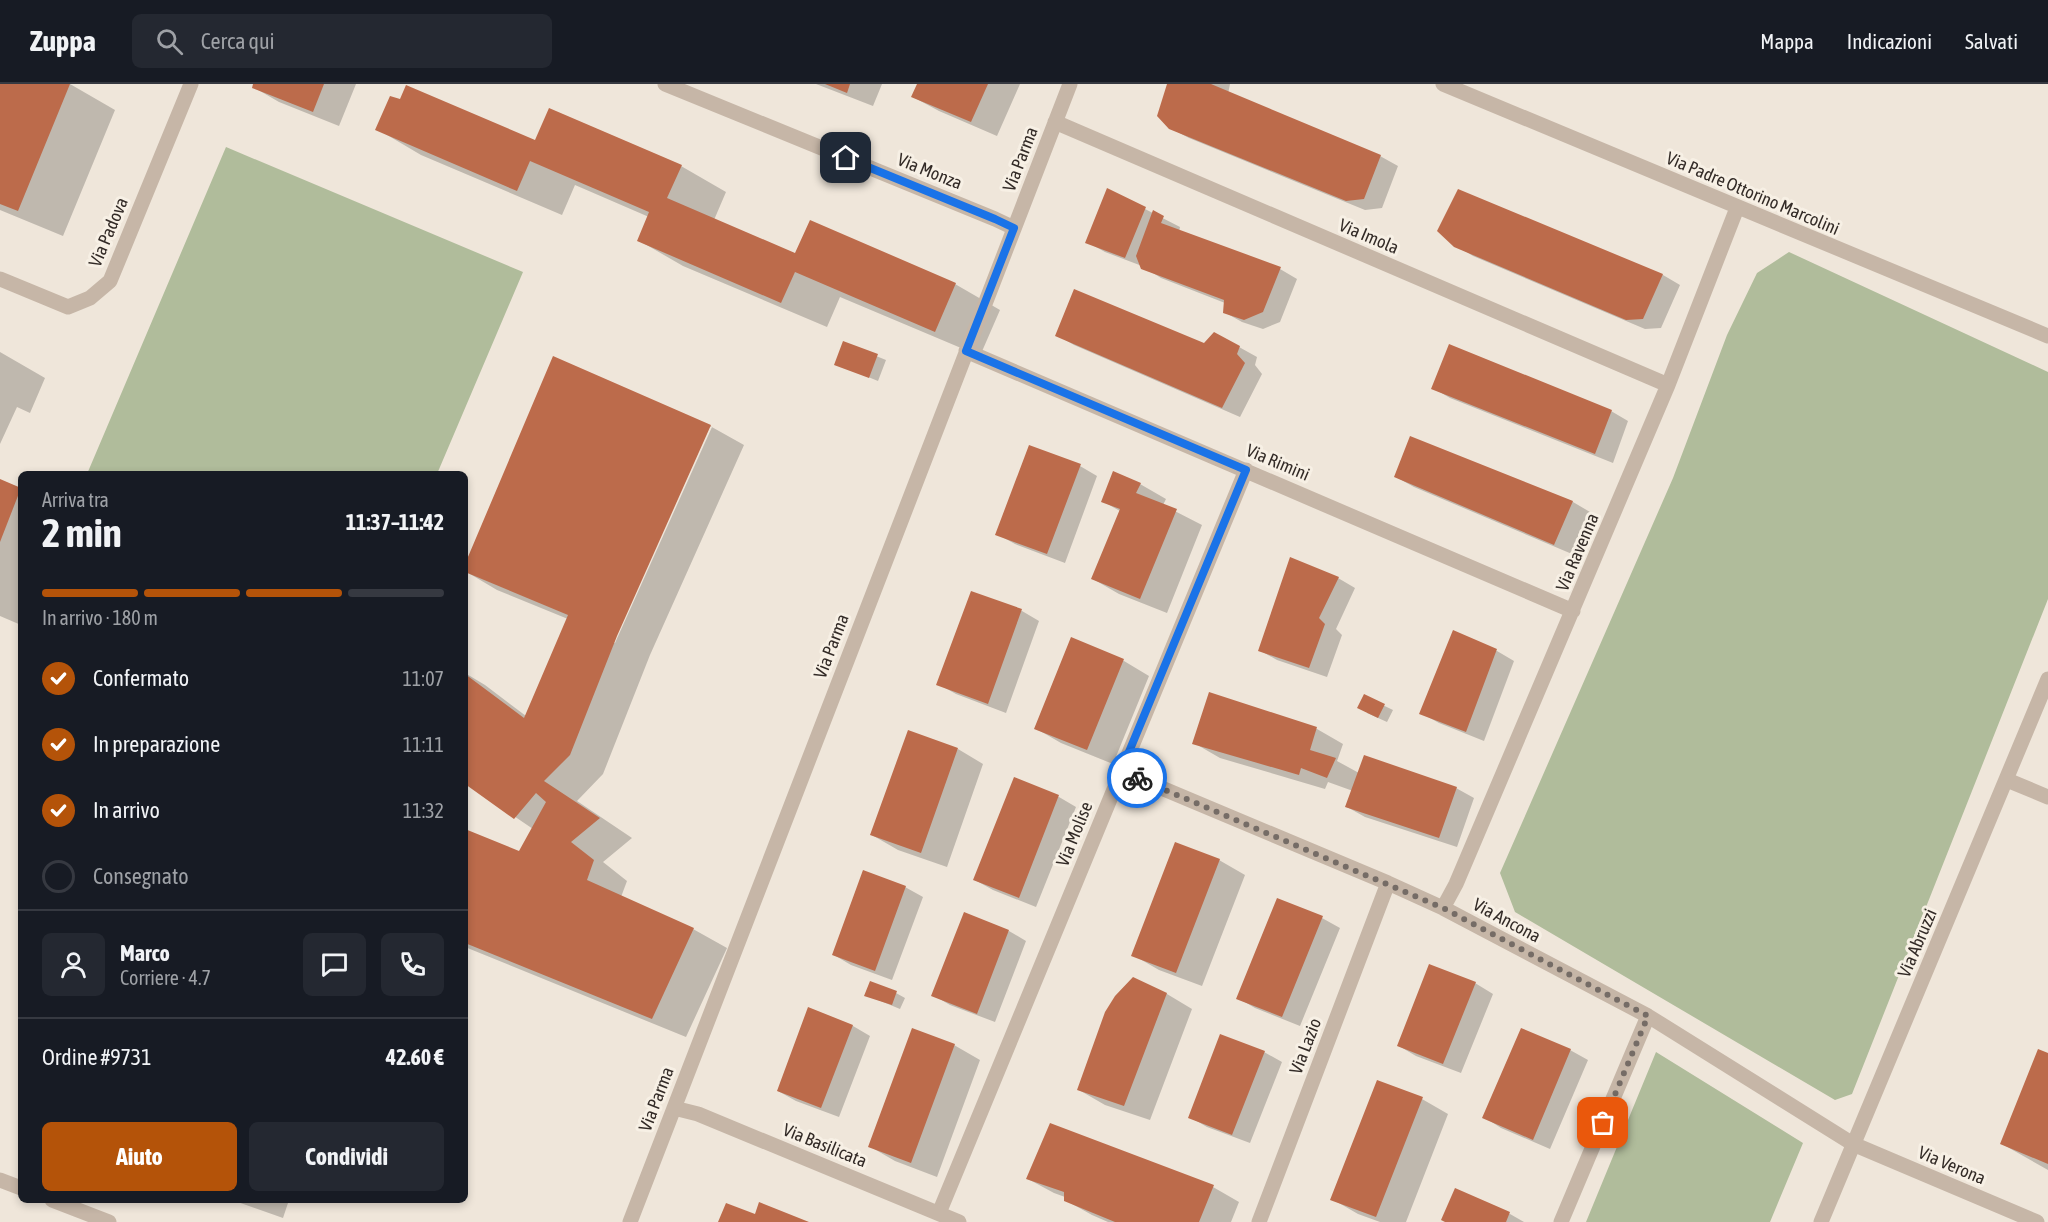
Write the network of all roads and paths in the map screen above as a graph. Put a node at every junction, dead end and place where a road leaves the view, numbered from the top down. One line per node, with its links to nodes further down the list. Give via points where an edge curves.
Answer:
1 (191, 84): 8 (street, Via Padova, via 110,281 90,298 68,307)
2 (665, 84): 7 (street, Via Monza)
3 (1070, 84): 5 (street, Via Parma)
4 (1443, 84): 6 (street, Via Padre Ottorino Marcolini)
5 (1055, 122): 7 (street, Via Parma); 11 (street, Via Imola)
6 (1737, 208): 9 (street, Via Padre Ottorino Marcolini); 11 (street, Via Ravenna)
7 (1014, 228): 10 (street, Via Parma)
8 (0, 279)
9 (2048, 336)
10 (966, 351): 12 (street, Via Rimini); 21 (street, Via Parma)
11 (1668, 385): 13 (street, Via Ravenna)
12 (1246, 470): 13 (street, Via Rimini); 15 (street, Via Molise)
13 (1574, 611): 19 (street, Via Ravenna)
14 (2048, 679): 16 (street, Via Abruzzi)
15 (1121, 771): 18 (street, Via Ancona); 26 (street, Via Molise)
16 (2007, 780): 17 (street); 22 (street, Via Abruzzi)
17 (2048, 796)
18 (1388, 883): 19 (street, Via Ancona); 30 (street, Via Lazio)
19 (1443, 908): 20 (street, Via Ancona)
20 (1648, 1016): 22 (street, Via Ancona); 31 (street)
21 (674, 1108): 26 (street, Via Basilicata, via 698,1114); 28 (street, Via Parma)
22 (1853, 1144): 32 (street, Via Abruzzi); 33 (street, Via Verona)
23 (0, 1180): 24 (street)
24 (18, 1187)
25 (60, 1203): 27 (street)
26 (939, 1213): 29 (street, Via Basilicata)
27 (109, 1222)
28 (630, 1222)
29 (959, 1222)
30 (1259, 1222)
31 (1561, 1222)
32 (1821, 1222)
33 (2037, 1222)

